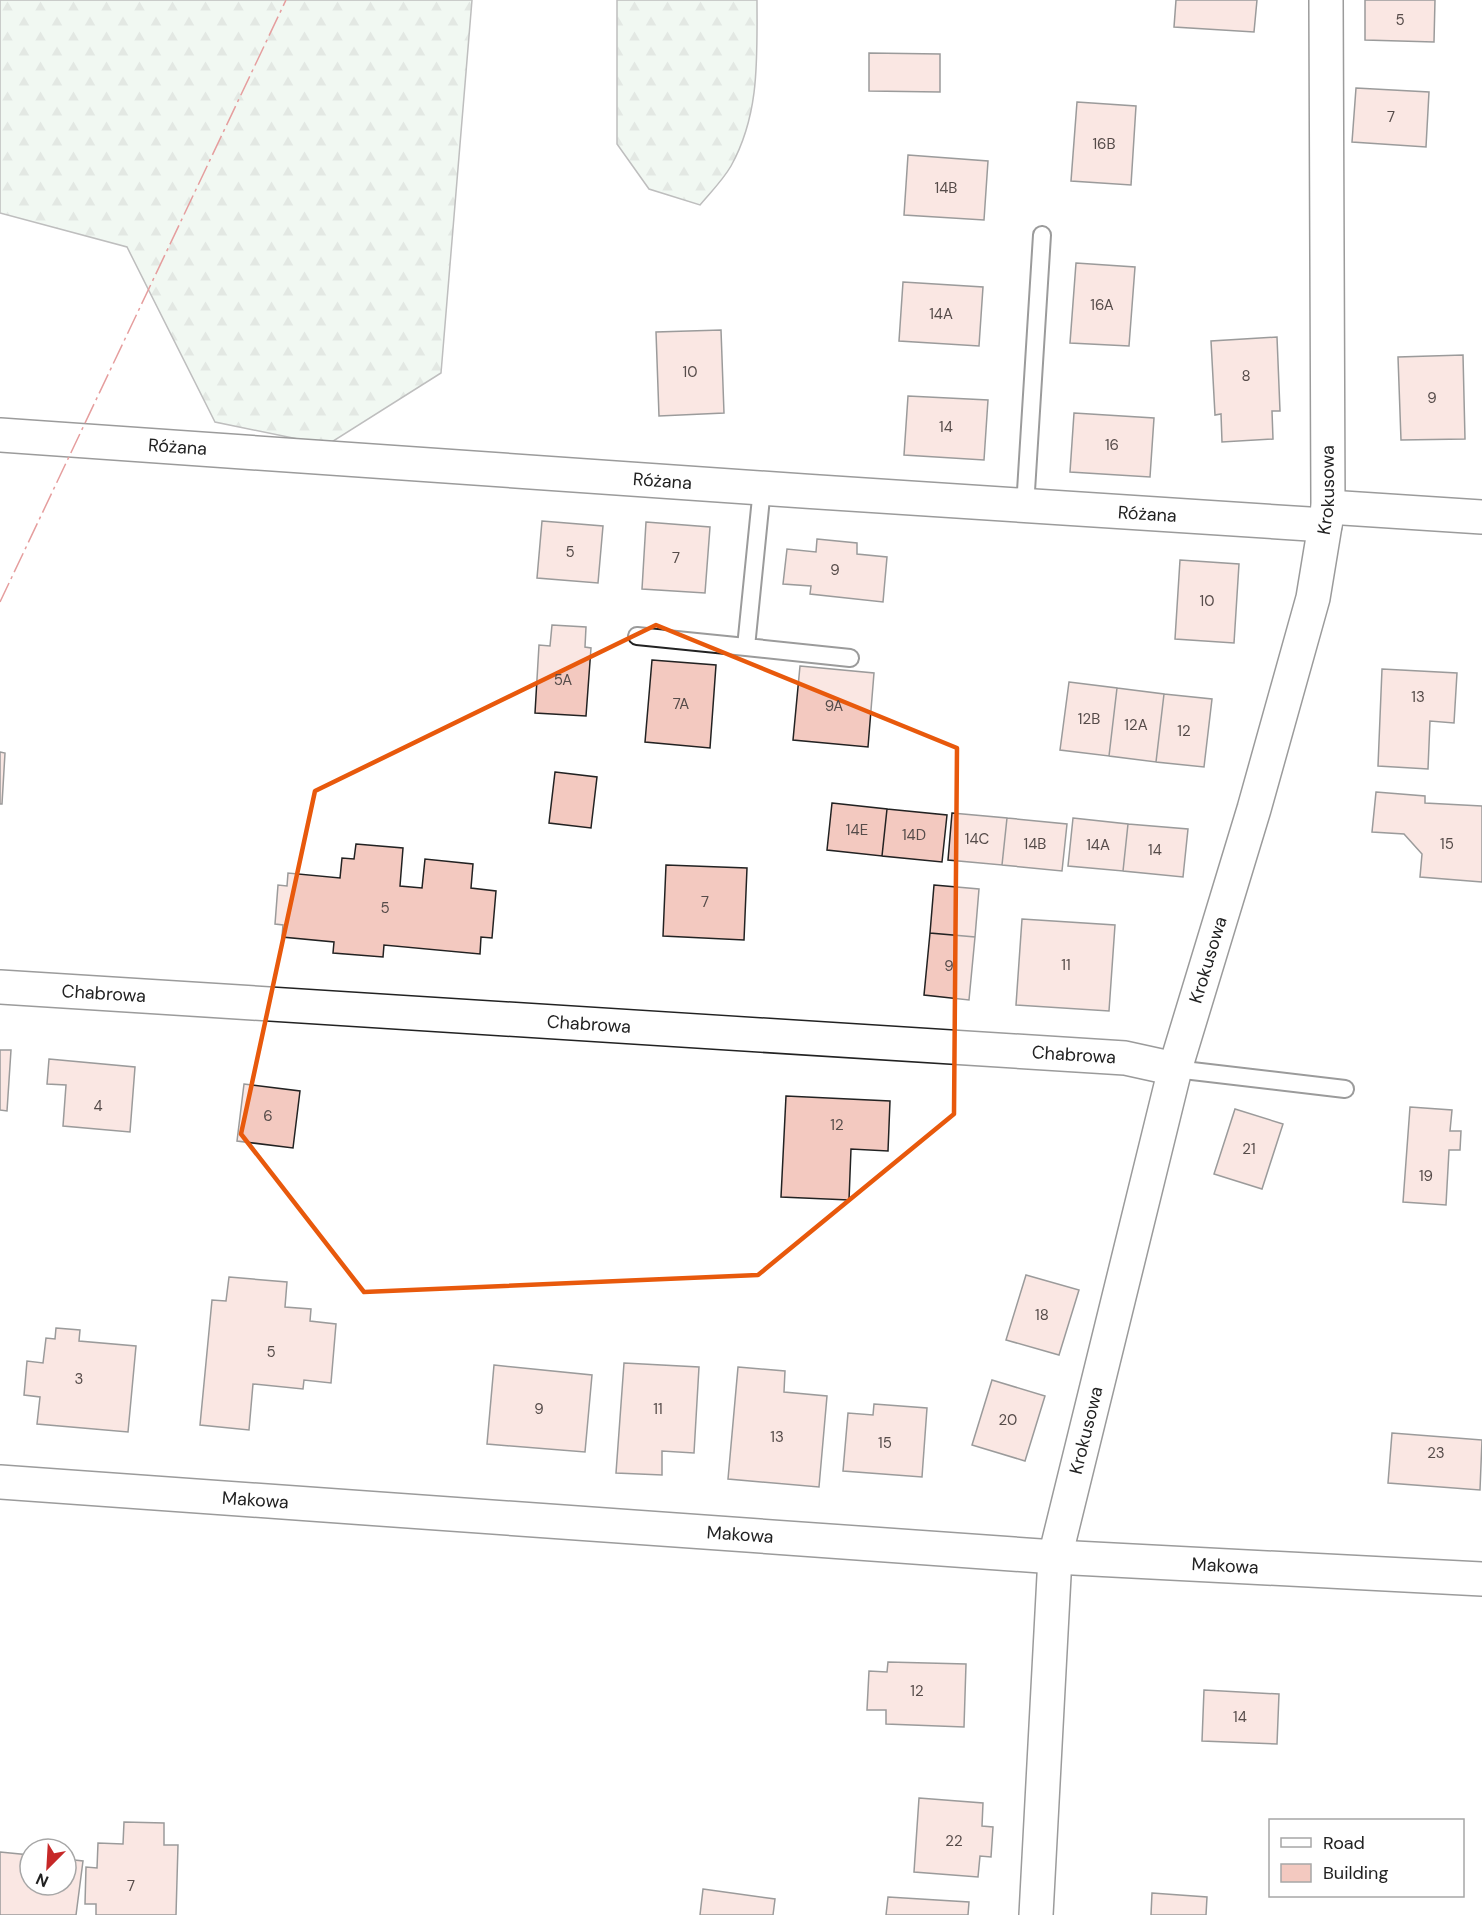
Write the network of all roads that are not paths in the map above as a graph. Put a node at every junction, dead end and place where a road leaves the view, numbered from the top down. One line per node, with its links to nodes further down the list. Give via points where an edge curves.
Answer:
1 (1326, 0): 6 (street, Krokusowa)
2 (1042, 235): 5 (lane)
3 (0, 435): 4 (street, Różana)
4 (762, 488): 5 (street, Różana); 9 (lane)
5 (1026, 507): 6 (street, Różana)
6 (1327, 516): 7 (street, Różana); 12 (street, Krokusowa, via 1313,598 1254,809)
7 (1482, 517)
8 (637, 636): 9 (lane)
9 (746, 647): 10 (lane)
10 (850, 658)
11 (0, 987): 12 (street, Chabrowa, via 1125,1058)
12 (1174, 1069): 13 (lane); 15 (street, Krokusowa)
13 (1345, 1089)
14 (0, 1482): 15 (street, Makowa)
15 (1055, 1557): 16 (street, Makowa); 17 (street, Krokusowa)
16 (1482, 1579)
17 (1036, 1915)

